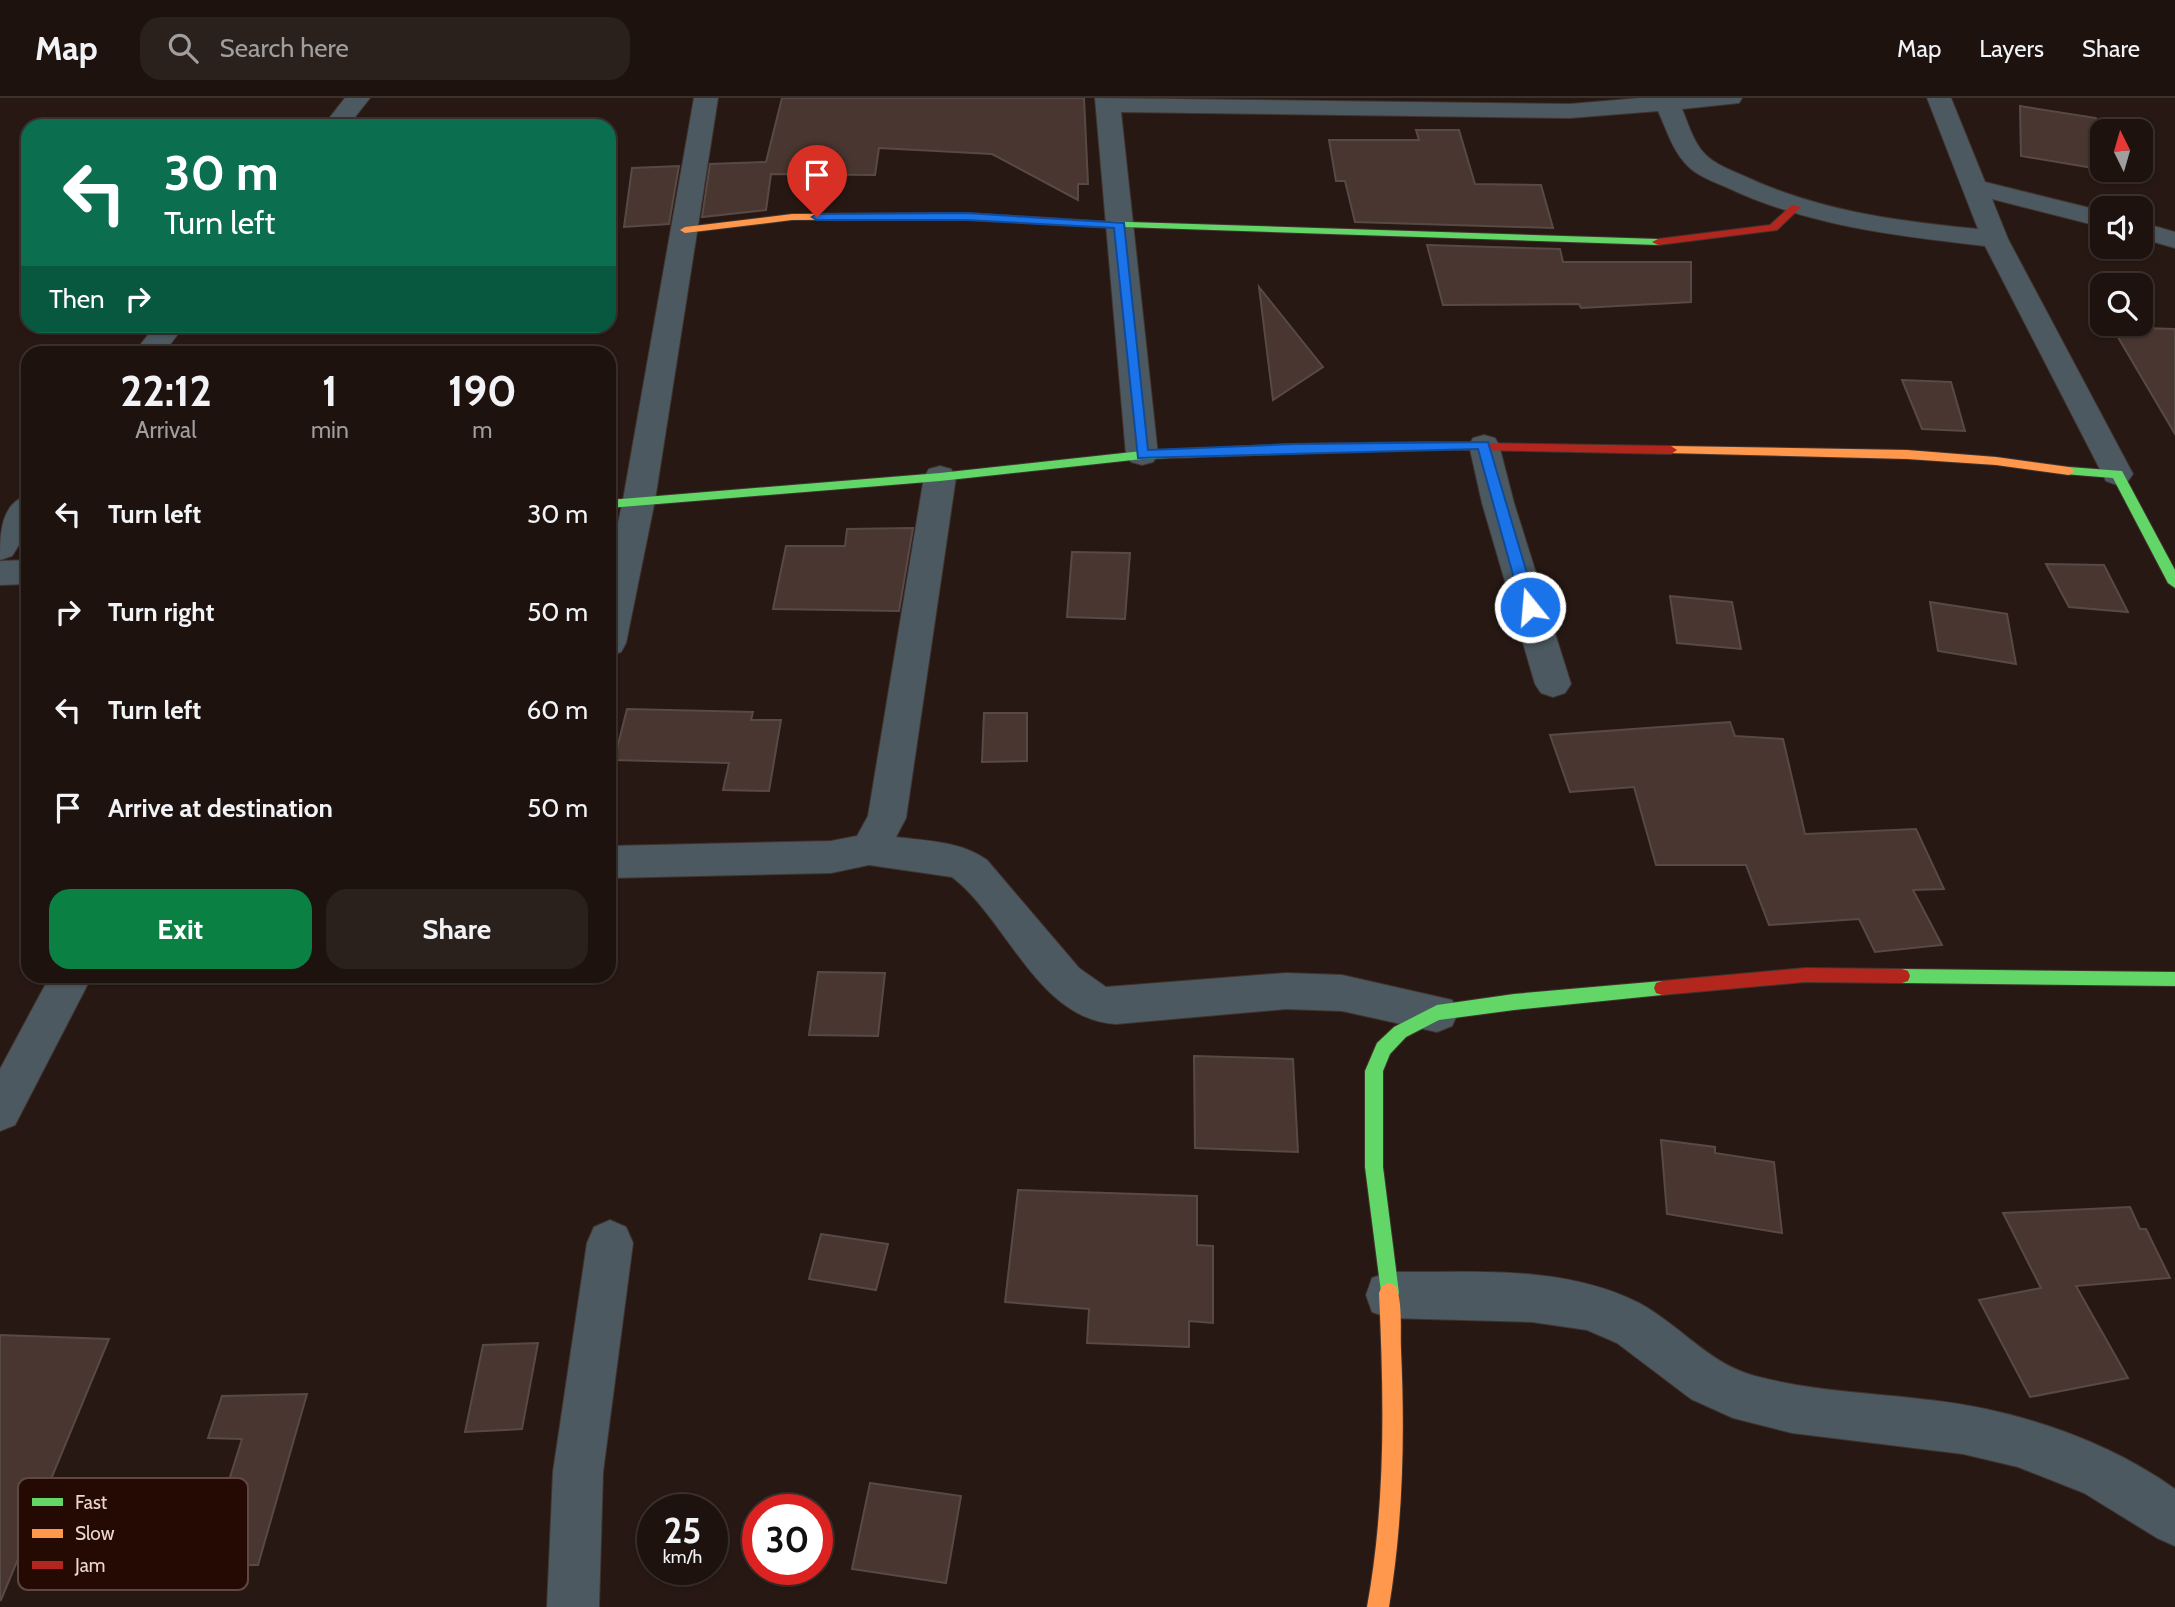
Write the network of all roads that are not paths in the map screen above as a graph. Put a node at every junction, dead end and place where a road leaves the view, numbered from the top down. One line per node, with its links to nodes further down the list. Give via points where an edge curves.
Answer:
1 (358, 98): 7 (street)
2 (706, 98): 12 (street)
3 (1730, 98): 6 (street)
4 (1940, 98): 8 (street)
5 (1107, 101): 6 (street, via 1570,111); 11 (street)
6 (1667, 104): 9 (street, via 1693,157 1744,187)
7 (341, 119)
8 (1974, 187): 10 (street); 14 (street)
9 (1796, 207): 11 (street, via 1773,228 1660,242); 14 (street, via 1893,228)
10 (2090, 216)
11 (1120, 225): 12 (street, via 966,216 792,217); 17 (street)
12 (685, 230): 20 (street)
13 (2153, 234): 15 (street)
14 (1995, 239): 18 (street)
15 (2175, 240)
16 (1484, 445): 17 (street); 18 (street, via 1933,457); 27 (street)
17 (1142, 455): 19 (street)
18 (2117, 474): 26 (street)
19 (940, 477): 20 (street); 28 (street, via 887,818)
20 (624, 502): 25 (street)
21 (21, 516): 22 (street)
22 (0, 548)
23 (21, 572): 24 (street)
24 (0, 573)
25 (616, 577)
26 (2175, 583)
27 (1553, 684)
28 (869, 849): 29 (street, via 831,857); 32 (street, via 961,862 1065,981 1099,1005 1286,991 1342,993)
29 (616, 862)
30 (2175, 979): 32 (street, via 1805,975)
31 (68, 983): 33 (street)
32 (1437, 1013): 35 (street, via 1400,1032 1383,1049 1374,1071 1374,1167)
33 (0, 1111)
34 (610, 1243): 37 (street, via 579,1472)
35 (1389, 1295): 36 (street, via 1568,1302 1609,1314 1702,1378 1734,1394 1770,1404 1964,1429 2026,1443 2105,1478); 38 (street, via 1392,1445 1388,1558)
36 (2175, 1520)
37 (573, 1607)
38 (1378, 1607)

